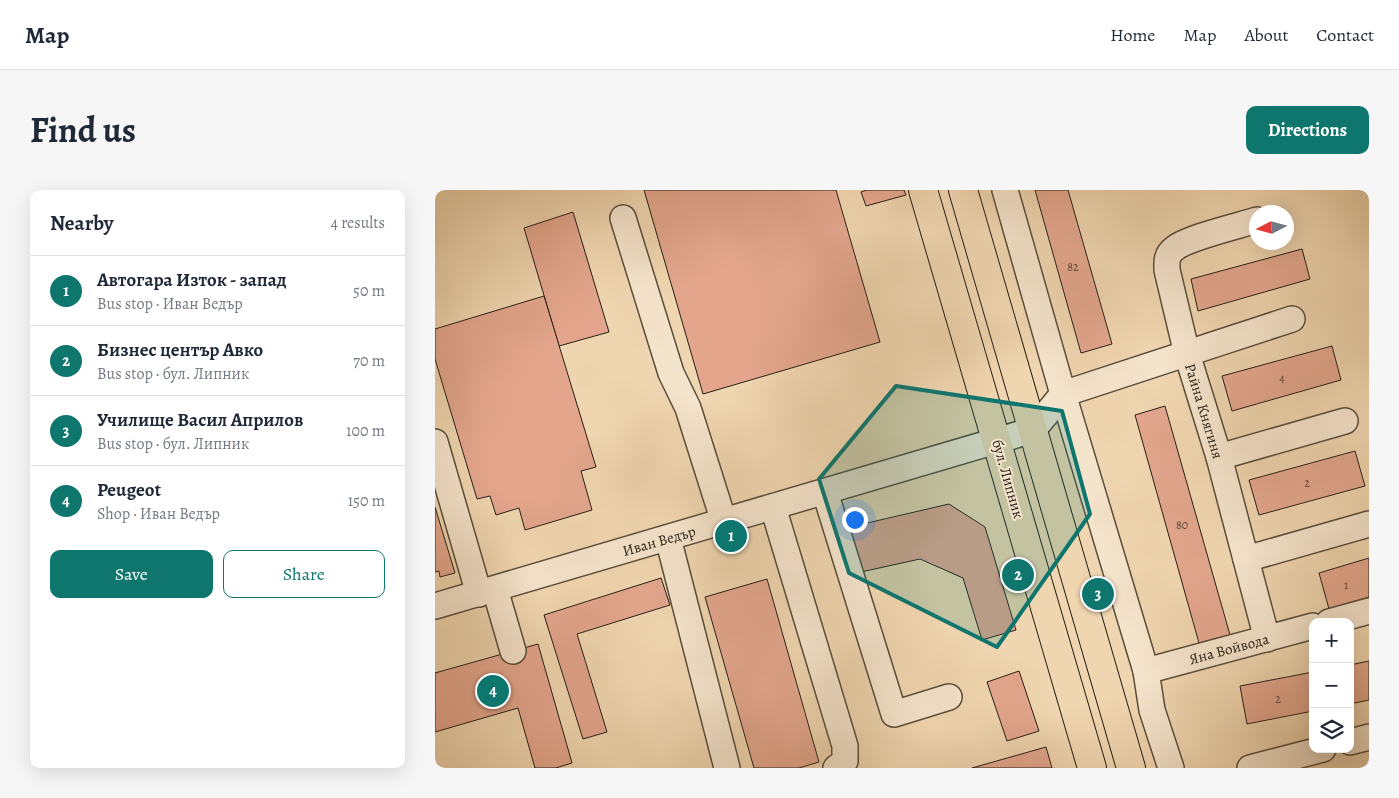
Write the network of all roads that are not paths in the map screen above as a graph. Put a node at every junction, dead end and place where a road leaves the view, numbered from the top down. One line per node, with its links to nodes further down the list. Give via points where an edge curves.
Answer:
1 (923, 190): 12 (main road, бул. Липник)
2 (963, 190): 10 (main road)
3 (1005, 190): 8 (street)
4 (623, 218): 16 (street, via 671,373 688,408)
5 (1249, 223): 7 (street, via 1184,243 1173,249 1167,258)
6 (1292, 319): 7 (street)
7 (1187, 354): 8 (street, Райна Княгиня); 13 (street, Райна Княгиня)
8 (1063, 394): 10 (street); 27 (street)
9 (1345, 421): 13 (street)
10 (1033, 430): 12 (street, Иван Ведър); 35 (main road)
11 (435, 442): 20 (street)
12 (997, 442): 14 (street, Иван Ведър); 34 (main road, бул. Липник)
13 (1219, 458): 19 (street, Райна Княгиня)
14 (825, 492): 15 (street, Иван Ведър); 28 (street, via 894,714)
15 (773, 508): 16 (street, Иван Ведър); 33 (street, via 845,746 845,761)
16 (724, 522): 18 (street, Иван Ведър)
17 (1369, 524): 19 (street)
18 (668, 538): 20 (street, Иван Ведър); 32 (street)
19 (1246, 559): 25 (street, Райна Княгиня)
20 (487, 591): 21 (street, Иван Ведър); 26 (street)
21 (435, 606)
22 (1369, 611): 23 (street)
23 (1344, 618)
24 (1309, 627): 25 (street, Яна Войвода)
25 (1267, 639): 27 (street, Яна Войвода)
26 (513, 651)
27 (1146, 671): 36 (street, via 1152,710)
28 (949, 697)
29 (1369, 737): 30 (street)
30 (1354, 741)
31 (1309, 753): 37 (street)
32 (727, 768)
33 (835, 768)
34 (1092, 768)
35 (1131, 768)
36 (1171, 768)
37 (1250, 768)

